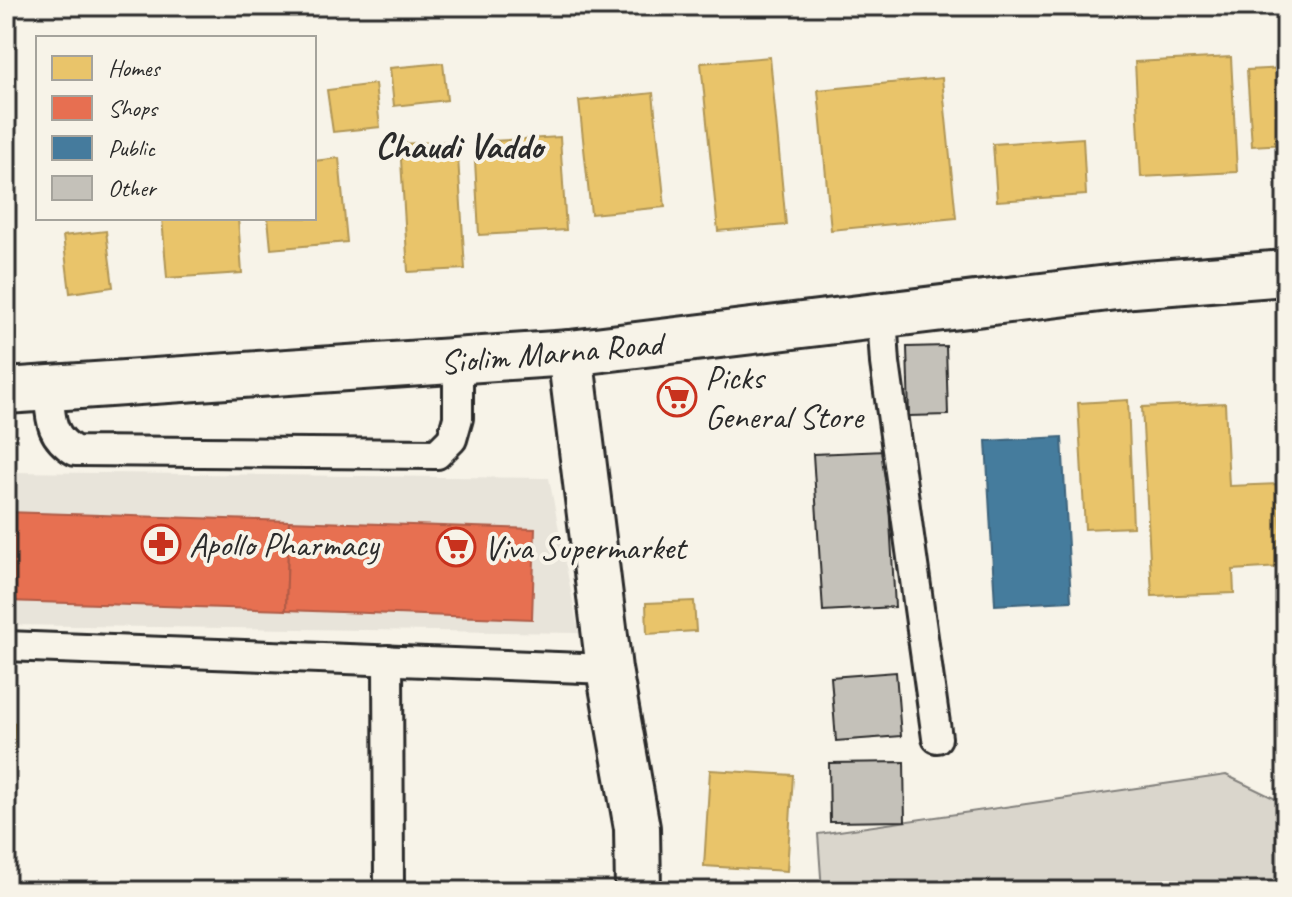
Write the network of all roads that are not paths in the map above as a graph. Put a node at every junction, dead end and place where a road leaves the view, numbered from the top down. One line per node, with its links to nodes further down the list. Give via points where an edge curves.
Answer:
1 (1286, 273): 2 (main road, Siolim Marna Road, via 1133,285)
2 (882, 316): 3 (main road, Siolim Marna Road); 9 (lane)
3 (570, 353): 4 (main road, Siolim Marna Road); 8 (main road)
4 (458, 361): 5 (main road, Siolim Marna Road); 5 (lane, via 458,418 452,439 437,454 75,451 63,444)
5 (27, 390)
6 (6, 646): 7 (lane)
7 (388, 660): 8 (lane); 10 (lane)
8 (609, 669): 11 (main road, via 637,828)
9 (937, 738)
10 (389, 891)
11 (638, 891)

